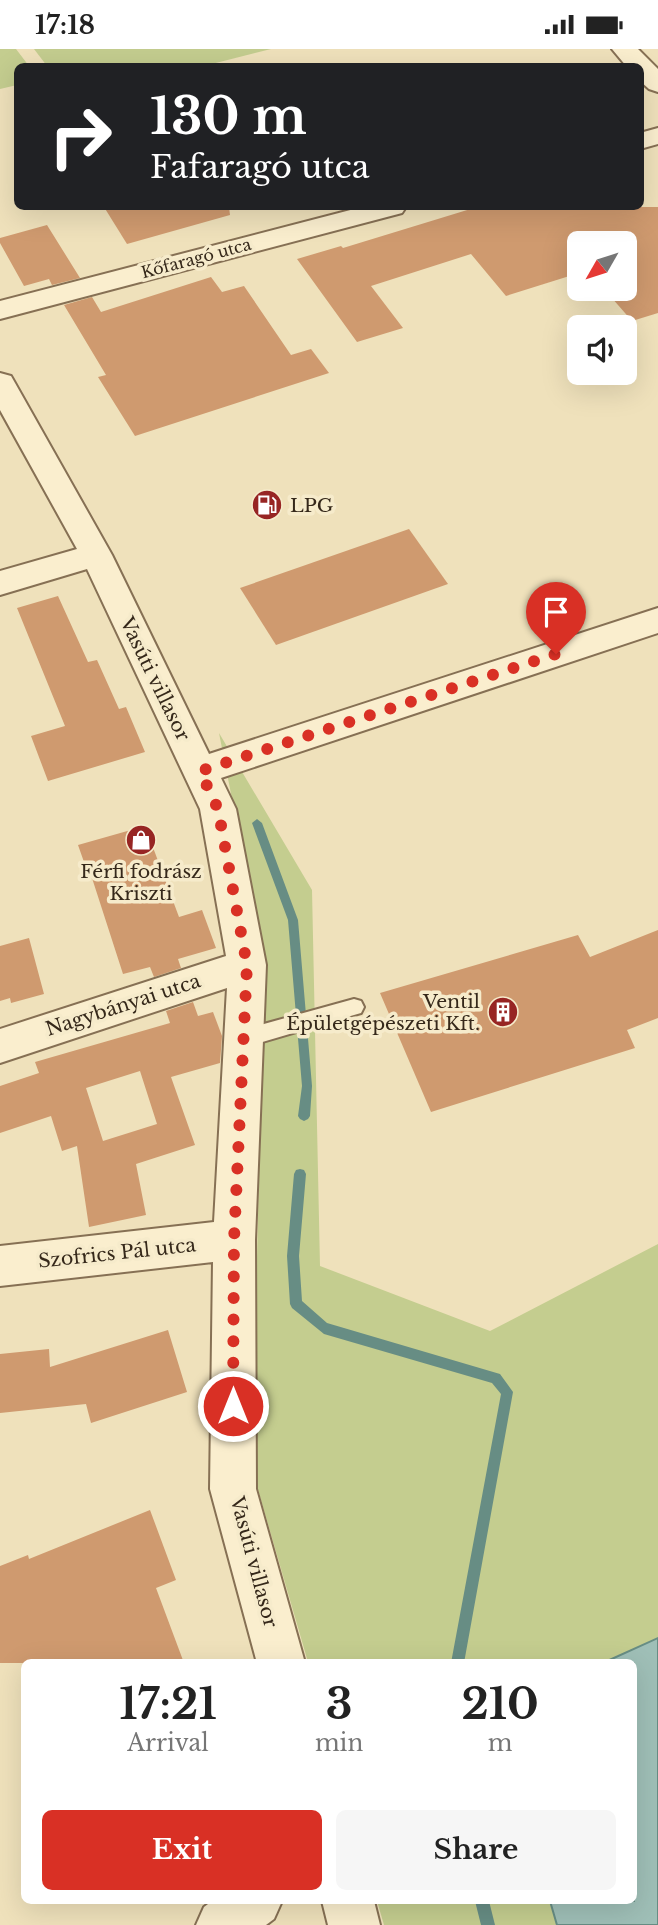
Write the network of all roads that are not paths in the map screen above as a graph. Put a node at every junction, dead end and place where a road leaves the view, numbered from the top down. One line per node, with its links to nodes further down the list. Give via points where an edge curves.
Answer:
1 (624, 49): 2 (street)
2 (638, 63)
3 (644, 70): 4 (street)
4 (658, 84)
5 (381, 210): 6 (street, Kőfaragó utca)
6 (0, 310)
7 (0, 383): 8 (street, Vasúti villasor)
8 (96, 555): 9 (street); 11 (street, Vasúti villasor)
9 (0, 583)
10 (658, 620): 11 (street)
11 (200, 771): 12 (street, Vasúti villasor, via 218,809)
12 (247, 965): 14 (street, Vasúti villasor); 15 (street, Nagybányai utca)
13 (355, 1007): 14 (lane)
14 (242, 1039): 16 (street, Vasúti villasor)
15 (0, 1046)
16 (234, 1240): 17 (street, Szofrics Pál utca); 18 (street, Vasúti villasor, via 233,1489)
17 (0, 1266)
18 (280, 1659)
19 (252, 1904): 21 (street)
20 (349, 1904): 22 (street)
21 (222, 1925)
22 (354, 1925)

